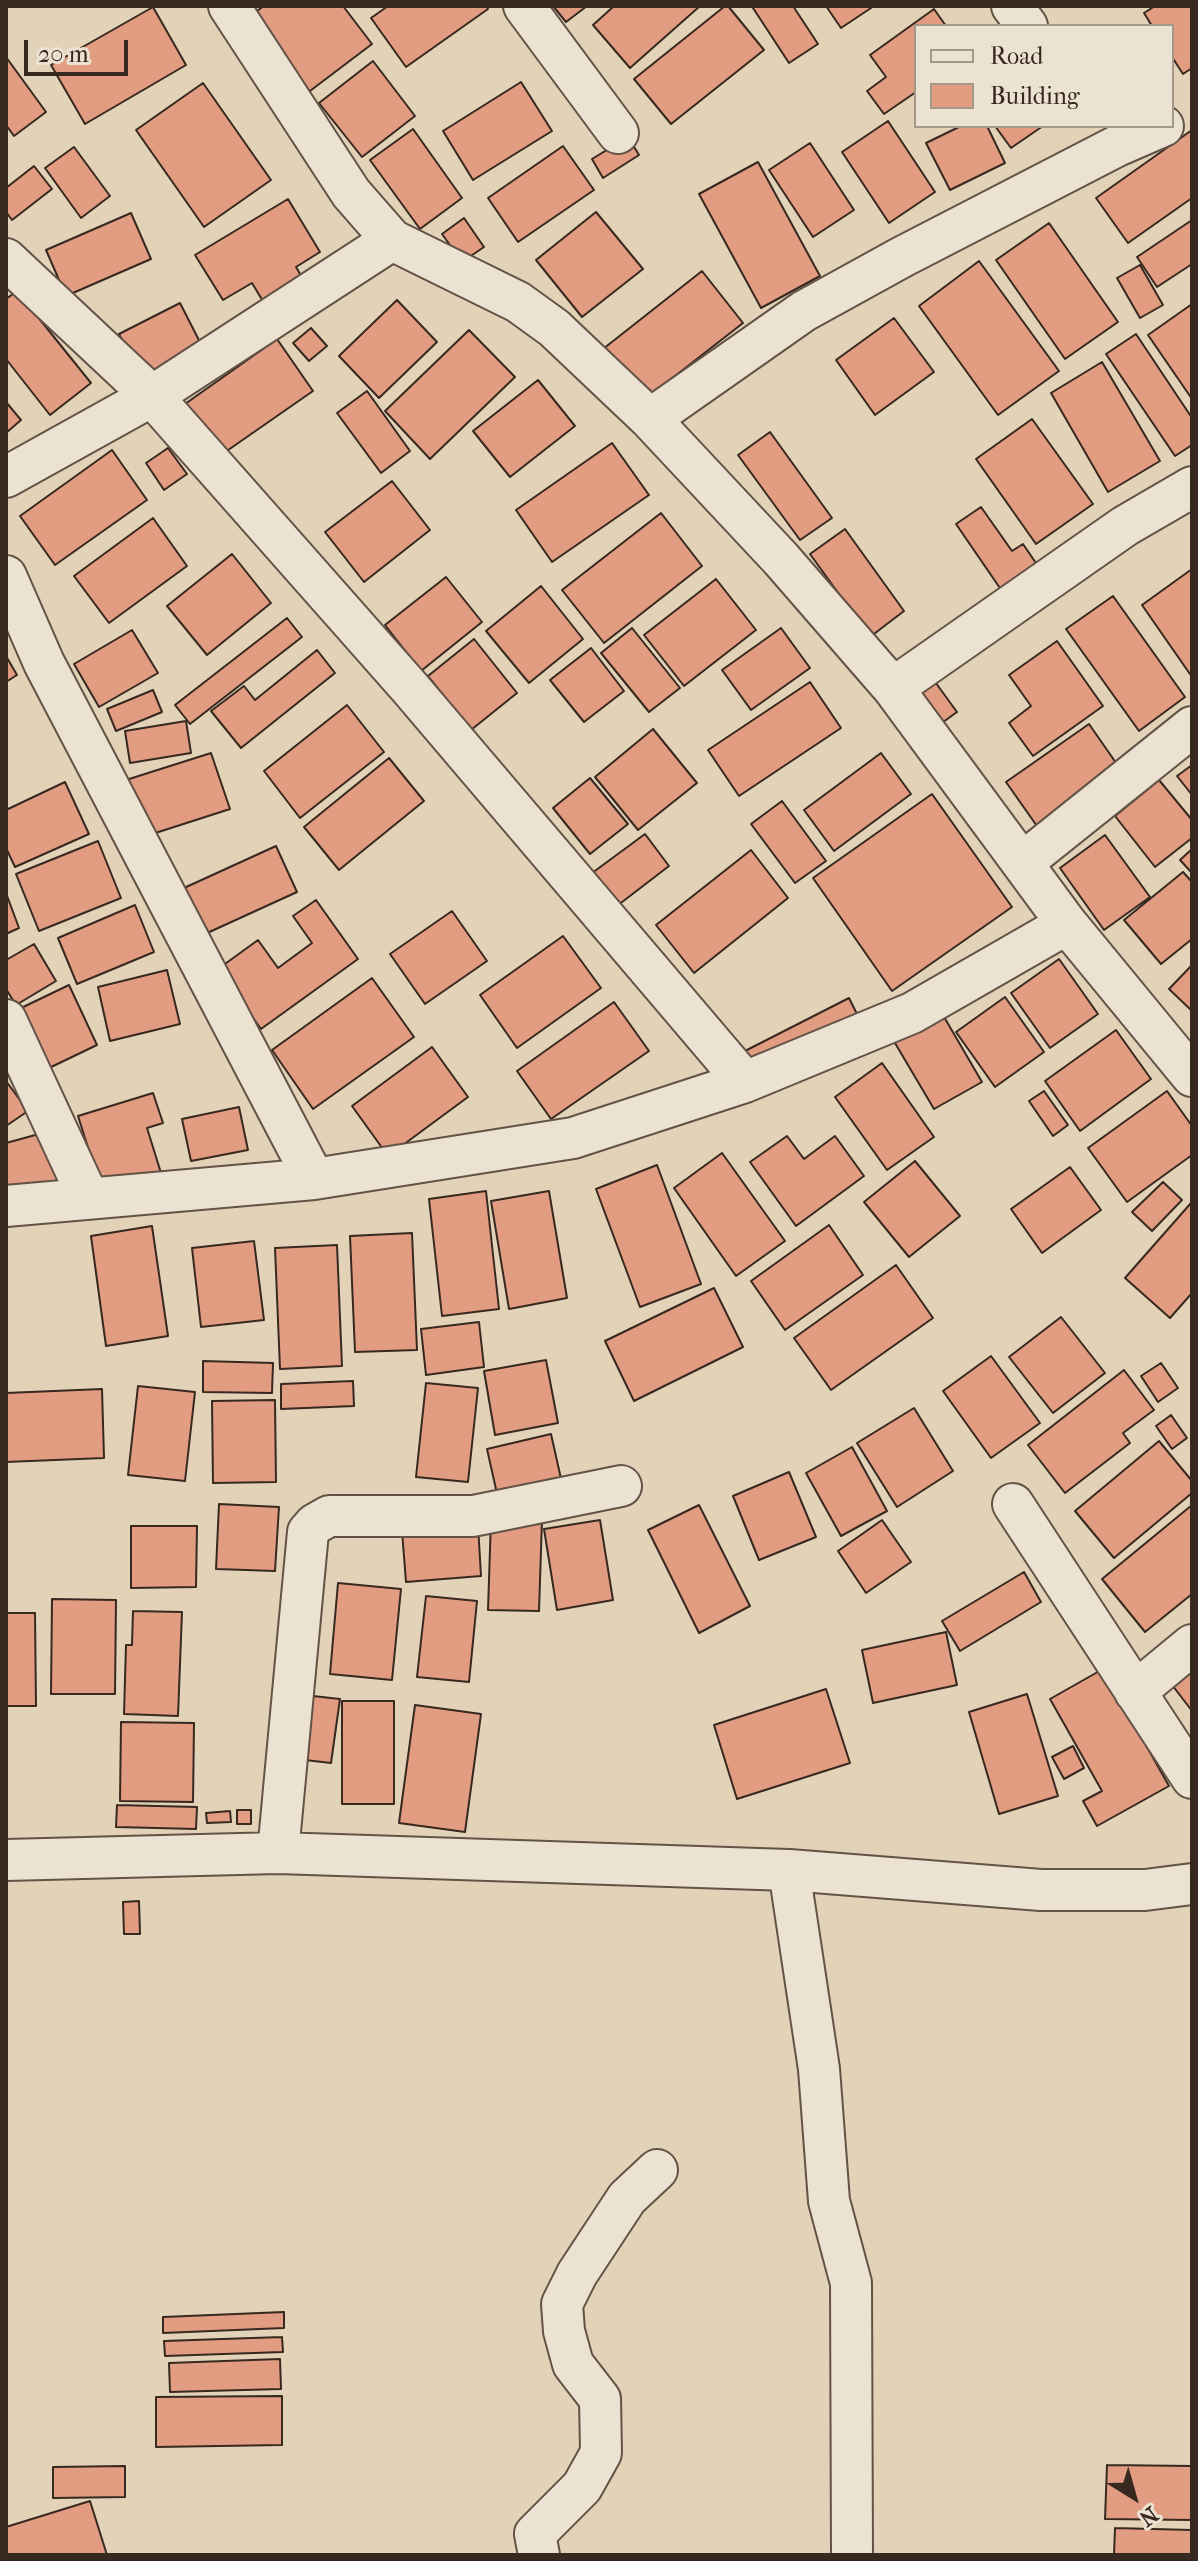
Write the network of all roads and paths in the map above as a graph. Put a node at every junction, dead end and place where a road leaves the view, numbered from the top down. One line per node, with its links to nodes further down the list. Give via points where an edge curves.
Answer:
1 (229, 6): 8 (street, via 351,193)
2 (524, 6): 6 (street)
3 (1012, 6): 4 (street)
4 (1026, 24)
5 (1152, 128): 7 (street)
6 (618, 133)
7 (1110, 136): 11 (street, via 804,311)
8 (392, 240): 10 (street); 11 (street, via 518,302 554,328)
9 (6, 259): 10 (street)
10 (152, 396): 12 (street); 21 (street, via 410,688)
11 (650, 419): 15 (street)
12 (6, 477)
13 (1192, 487): 15 (street, via 1125,526)
14 (6, 576): 22 (street, via 44,663)
15 (893, 688): 17 (street)
16 (1192, 727): 17 (street)
17 (1022, 863): 18 (street)
18 (1067, 924): 20 (street); 21 (street, via 912,1013)
19 (6, 1020): 23 (street)
20 (1192, 1076)
21 (745, 1082): 22 (street, via 573,1138)
22 (314, 1179): 23 (street)
23 (88, 1197): 24 (street)
24 (6, 1206)
25 (621, 1486): 30 (street, via 473,1516 329,1516 315,1524 308,1532)
26 (1013, 1504): 28 (street)
27 (1192, 1645): 28 (street)
28 (1135, 1692): 29 (street)
29 (1192, 1778)
30 (278, 1853): 31 (street); 32 (street)
31 (6, 1860)
32 (789, 1870): 33 (street, via 1041,1890 1145,1890); 36 (street, via 819,2069 829,2201 851,2283)
33 (1192, 1884)
34 (657, 2170): 35 (street, via 627,2198 562,2304 573,2364 600,2399 601,2453 582,2487 535,2534)
35 (539, 2555)
36 (852, 2555)

